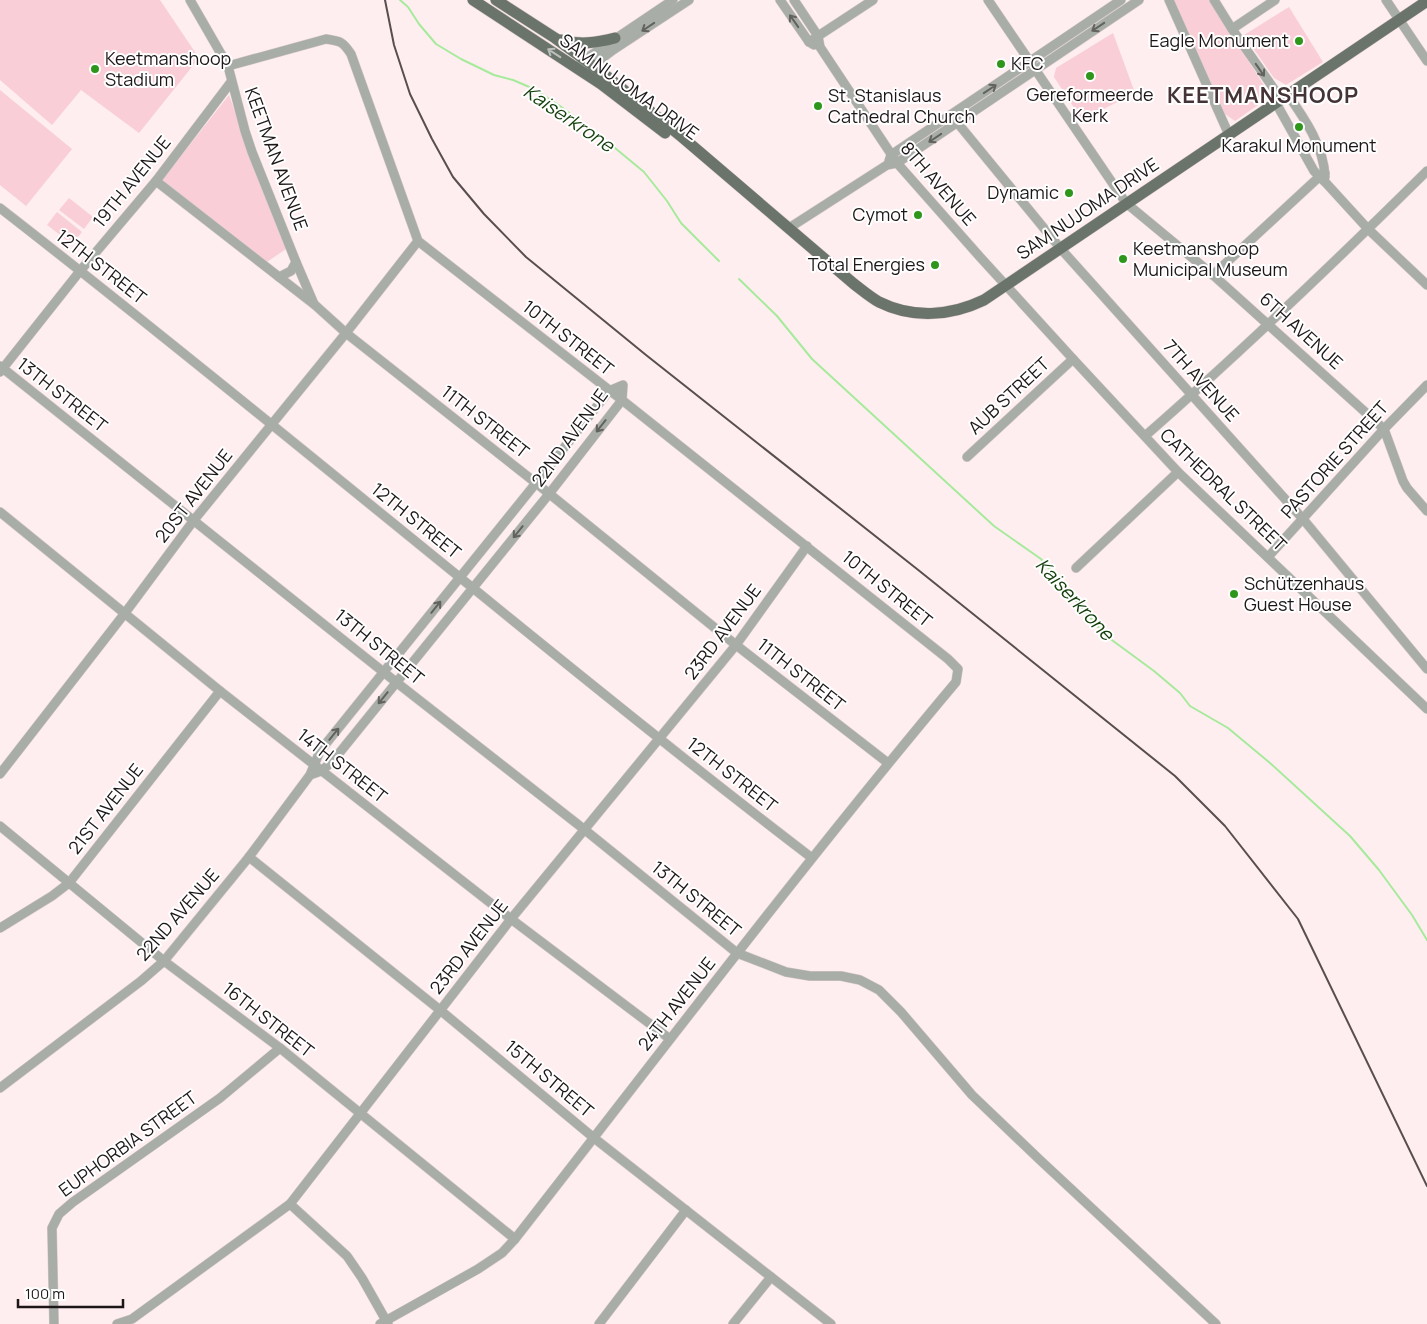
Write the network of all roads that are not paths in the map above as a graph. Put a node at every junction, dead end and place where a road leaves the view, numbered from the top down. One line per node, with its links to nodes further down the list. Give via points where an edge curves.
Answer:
1 (190, 0): 26 (street, KEETMAN AVENUE)
2 (473, 0): 27 (main road, SAM NUJOMA DRIVE, one-way to 2)
3 (496, 0): 20 (main road, SAM NUJOMA DRIVE)
4 (673, 0): 21 (street)
5 (689, 0): 27 (street, one-way to 27)
6 (780, 0): 22 (street, one-way to 6)
7 (794, 0): 19 (street, 8TH AVENUE)
8 (873, 0): 19 (street)
9 (988, 0): 25 (street, 6TH AVENUE)
10 (1121, 0): 25 (street)
11 (1138, 0): 28 (street, one-way to 28)
12 (1169, 0): 33 (street)
13 (1214, 0): 18 (street)
14 (1276, 0): 18 (street)
15 (1386, 0): 17 (street)
16 (1427, 1): 17 (main road, SAM NUJOMA DRIVE)
17 (1399, 19): 24 (street); 30 (main road, SAM NUJOMA DRIVE)
18 (1232, 29): 30 (street, one-way to 30)
19 (818, 36): 22 (street); 23 (street, 8TH AVENUE)
20 (554, 38): 21 (main road, via 582,44); 27 (main road, SAM NUJOMA DRIVE)
21 (615, 38): 27 (street)
22 (809, 42): 23 (street)
23 (820, 47): 34 (street, 8TH AVENUE)
24 (1427, 61)
25 (1030, 62): 28 (street, 6TH AVENUE); 31 (street, one-way to 25)
26 (228, 66): 29 (street, KEETMAN AVENUE); 44 (street, via 326,39 344,44 351,54)
27 (584, 66): 42 (main road, SAM NUJOMA DRIVE, via 648,120)
28 (1036, 70): 32 (street); 40 (street, 6TH AVENUE)
29 (232, 82): 39 (street, 19TH AVENUE); 46 (street, KEETMAN AVENUE, via 252,152)
30 (1281, 99): 33 (main road, SAM NUJOMA DRIVE); 38 (street, via 1314,171); 38 (street, via 1315,140 1322,155)
31 (951, 115): 32 (street, 7TH AVENUE); 34 (street)
32 (957, 123): 35 (street, one-way to 35); 45 (street, 7TH AVENUE)
33 (1229, 135): 40 (main road, SAM NUJOMA DRIVE)
34 (891, 155): 35 (street, 8TH AVENUE); 36 (street)
35 (897, 163): 36 (street); 50 (street, 8TH AVENUE)
36 (887, 165): 42 (street)
37 (1427, 171): 43 (street)
38 (1324, 178): 43 (street); 48 (street)
39 (156, 181): 47 (street, 19TH AVENUE); 49 (street, 11TH STREET)
40 (1126, 203): 45 (main road, SAM NUJOMA DRIVE); 48 (street, 6TH AVENUE)
41 (0, 208): 47 (street, 12TH STREET)
42 (789, 228): 50 (main road, SAM NUJOMA DRIVE, via 878,301 911,312 931,314 958,310 984,300)
43 (1368, 229): 51 (street); 53 (street)
44 (418, 241): 54 (street, 20ST AVENUE); 58 (street, 10TH STREET)
45 (1061, 248): 50 (main road, SAM NUJOMA DRIVE); 59 (street, 7TH AVENUE)
46 (296, 262): 49 (street, via 291,271); 52 (street, KEETMAN AVENUE)
47 (80, 271): 56 (street, 19TH AVENUE); 61 (street, 12TH STREET)
48 (1213, 275): 53 (street, 6TH AVENUE)
49 (279, 277): 52 (street, 11TH STREET)
50 (1006, 285): 55 (street, CATHEDRAL STREET)
51 (1427, 285)
52 (315, 305): 54 (street, 11TH STREET)
53 (1269, 324): 59 (street); 62 (street, 6TH AVENUE)
54 (346, 333): 61 (street, 20ST AVENUE); 66 (street, 11TH STREET)
55 (1072, 359): 63 (street, CATHEDRAL STREET); 64 (street, AUB STREET)
56 (1, 369): 71 (street, 13TH STREET)
57 (1427, 384): 62 (street, PASTORIE STREET)
58 (609, 391): 60 (street, 10TH STREET); 66 (street, 22ND AVENUE)
59 (1192, 394): 63 (street); 70 (street, 7TH AVENUE)
60 (622, 400): 67 (street, 22ND AVENUE, one-way to 67); 72 (street, 10TH STREET)
61 (272, 424): 71 (street, 20ST AVENUE); 75 (street, 12TH STREET)
62 (1384, 429): 68 (street, 6TH AVENUE, via 1403,481); 70 (street, PASTORIE STREET)
63 (1145, 436): 65 (street, CATHEDRAL STREET)
64 (967, 457)
65 (1178, 472): 73 (street, CATHEDRAL STREET); 74 (street)
66 (536, 483): 67 (street, 11TH STREET); 75 (street, 22ND AVENUE)
67 (549, 494): 76 (street, 22ND AVENUE, one-way to 76); 78 (street, 11TH STREET)
68 (1427, 511)
69 (0, 512): 77 (street, 14TH STREET)
70 (1303, 519): 73 (street, PASTORIE STREET); 80 (street, 7TH AVENUE)
71 (194, 520): 77 (street, 20ST AVENUE); 81 (street, 13TH STREET)
72 (807, 546): 78 (street, 23RD AVENUE); 79 (street, 10TH STREET)
73 (1268, 557): 84 (street, CATHEDRAL STREET)
74 (1076, 568)
75 (460, 577): 76 (street, 12TH STREET); 81 (street, 22ND AVENUE, one-way to 75)
76 (473, 588): 82 (street, 22ND AVENUE); 85 (street, 12TH STREET)
77 (125, 613): 83 (street, 14TH STREET); 89 (street, 20ST AVENUE)
78 (736, 645): 85 (street, 23RD AVENUE); 87 (street, 11TH STREET)
79 (958, 669): 87 (street, 24TH AVENUE, via 956,682)
80 (1427, 669)
81 (384, 671): 82 (street, 13TH STREET); 86 (street, 22ND AVENUE, one-way to 81, via 320,751)
82 (396, 682): 88 (street, 22ND AVENUE, one-way to 88, via 332,762); 92 (street, 13TH STREET)
83 (220, 691): 86 (street, 14TH STREET); 95 (street, 21ST AVENUE)
84 (1427, 709)
85 (660, 739): 92 (street, 23RD AVENUE); 94 (street, 12TH STREET)
86 (314, 764): 88 (street, 14TH STREET); 90 (street, 22ND AVENUE)
87 (888, 764): 94 (street, 24TH AVENUE)
88 (321, 770): 90 (street, 22ND AVENUE); 96 (street, 14TH STREET)
89 (0, 774)
90 (310, 775): 93 (street, 22ND AVENUE)
91 (0, 826): 95 (street, 16TH STREET)
92 (585, 830): 96 (street, 23RD AVENUE); 98 (street, 13TH STREET)
93 (250, 857): 99 (street, 22ND AVENUE); 100 (street, 15TH STREET)
94 (812, 858): 98 (street, 24TH AVENUE)
95 (69, 883): 97 (street, 21ST AVENUE); 99 (street, 16TH STREET)
96 (511, 919): 100 (street, 23RD AVENUE); 101 (street, 14TH STREET)
97 (0, 928)
98 (737, 953): 101 (street, 24TH AVENUE); 116 (street, 13TH STREET, via 786,972 841,976 860,980 879,990 972,1095)
99 (164, 960): 102 (street, 16TH STREET); 103 (street, 22ND AVENUE)
100 (440, 1010): 104 (street, 23RD AVENUE); 105 (street, 15TH STREET)
101 (670, 1039): 105 (street, 24TH AVENUE)
102 (280, 1048): 104 (street, 16TH STREET); 111 (street, EUPHORBIA STREET, via 220,1098 59,1214 52,1228)
103 (0, 1088)
104 (360, 1114): 106 (street, 23RD AVENUE); 108 (street, 16TH STREET)
105 (594, 1138): 107 (street, 15TH STREET); 108 (street, 24TH AVENUE)
106 (290, 1204): 110 (street, via 346,1256 362,1278); 112 (street, 23RD AVENUE, via 132,1319)
107 (686, 1210): 109 (street, 15TH STREET); 113 (street)
108 (515, 1239): 110 (street, 24TH AVENUE, via 502,1253 478,1269)
109 (771, 1277): 114 (street); 115 (street, 15TH STREET)
110 (385, 1323)
111 (54, 1324)
112 (117, 1324)
113 (598, 1324)
114 (733, 1324)
115 (831, 1324)
116 (1216, 1324)

